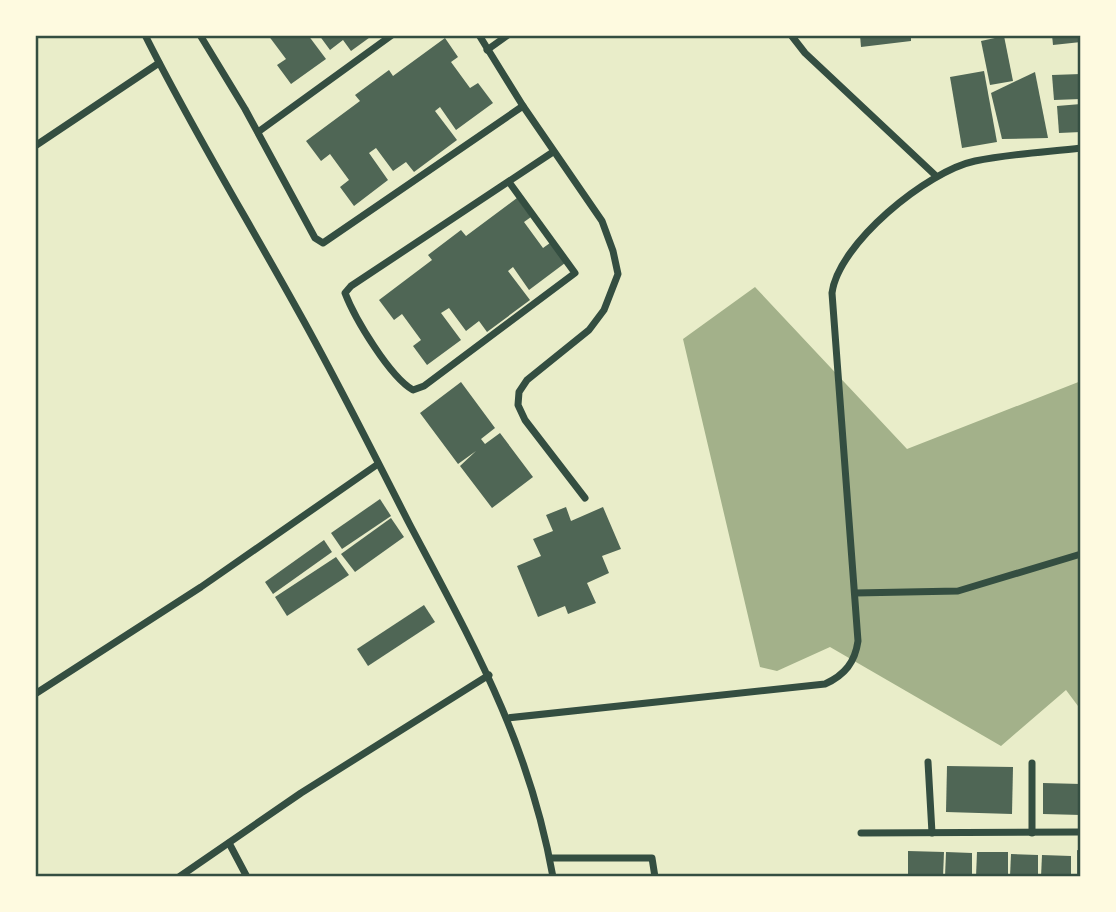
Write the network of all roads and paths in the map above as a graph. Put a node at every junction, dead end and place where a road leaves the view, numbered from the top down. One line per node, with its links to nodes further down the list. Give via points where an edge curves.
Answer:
1 (145, 35): 8 (street)
2 (200, 35): 10 (street)
3 (392, 35): 10 (street)
4 (479, 35): 7 (street)
5 (508, 35): 7 (street)
6 (791, 35): 14 (street)
7 (487, 50): 9 (street)
8 (159, 63): 11 (street); 16 (street, via 298,310)
9 (523, 106): 10 (street, via 323,243 315,238); 13 (street)
10 (258, 132)
11 (35, 146)
12 (1081, 148): 14 (street, via 973,161)
13 (553, 152): 15 (street); 17 (street, via 601,221 618,274 604,310 589,330 527,380 518,405)
14 (935, 175): 19 (street, via 848,252 834,277)
15 (509, 182): 15 (street, via 576,273 413,390 395,373 345,293)
16 (378, 464): 20 (street); 21 (street, via 201,587)
17 (585, 498)
18 (1081, 554): 19 (street, via 958,591)
19 (855, 593): 22 (street, via 856,656 837,679 825,684)
20 (489, 674): 22 (street); 29 (street)
21 (35, 694)
22 (507, 718): 30 (street, via 538,803)
23 (928, 762): 28 (street)
24 (1032, 763): 25 (street)
25 (1032, 832): 26 (street); 28 (street)
26 (1081, 832)
27 (861, 833): 28 (street)
28 (932, 833)
29 (229, 843): 31 (street); 32 (street)
30 (550, 858): 33 (street); 34 (street, via 652,858)
31 (179, 877)
32 (247, 877)
33 (553, 877)
34 (655, 877)

